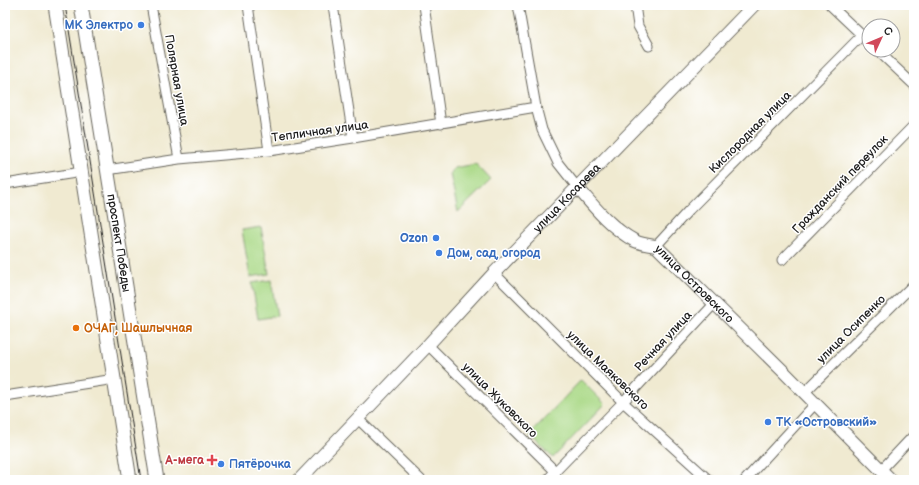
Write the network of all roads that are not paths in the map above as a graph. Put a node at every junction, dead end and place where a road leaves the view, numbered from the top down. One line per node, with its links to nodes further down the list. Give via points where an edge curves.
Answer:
1 (55, 5): 23 (main road)
2 (81, 5): 22 (main road, проспект Победы)
3 (151, 5): 21 (street, Полярная улица)
4 (248, 5): 20 (street)
5 (333, 5): 19 (street)
6 (424, 5): 17 (street)
7 (518, 5): 16 (street, улица Островского)
8 (635, 5): 13 (street, via 638,26)
9 (754, 5): 25 (street, улица Косарева)
10 (830, 5): 11 (street)
11 (861, 34)
12 (861, 36): 26 (street, Кислородная улица)
13 (649, 46)
14 (885, 58): 15 (street)
15 (914, 85)
16 (536, 107): 17 (street, Тепличная улица); 25 (street, улица Островского, via 542,130 558,163)
17 (441, 124): 19 (street, Тепличная улица)
18 (914, 125): 27 (street, Гражданский переулок)
19 (354, 138): 20 (street, Тепличная улица)
20 (270, 150): 21 (street, Тепличная улица)
21 (179, 159): 22 (street, Тепличная улица)
22 (107, 170): 42 (main road, проспект Победы)
23 (82, 172): 24 (street); 32 (main road)
24 (5, 184)
25 (577, 188): 26 (street, улица Островского, via 616,228 636,242); 28 (street, улица Косарева)
26 (656, 246): 30 (street, улица Островского)
27 (782, 260)
28 (494, 273): 31 (street, улица Косарева); 35 (street, улица Маяковского)
29 (914, 284): 33 (street, улица Осипенко)
30 (714, 304): 33 (street, улица Островского); 35 (street, Речная улица)
31 (428, 345): 37 (street, улица Косарева); 40 (street, улица Жуковского)
32 (115, 380): 34 (street); 41 (main road)
33 (804, 392): 36 (street, улица Островского)
34 (5, 396)
35 (623, 402): 40 (street, Речная улица); 46 (street, улица Маяковского)
36 (816, 403): 39 (street, улица Островского); 47 (street)
37 (357, 418): 43 (street, улица Косарева); 44 (street)
38 (914, 435): 39 (street)
39 (881, 470): 48 (street, улица Островского)
40 (556, 472): 45 (street, Речная улица)
41 (130, 480)
42 (157, 480)
43 (299, 480)
44 (421, 480)
45 (547, 480)
46 (709, 480)
47 (745, 480)
48 (891, 480)

